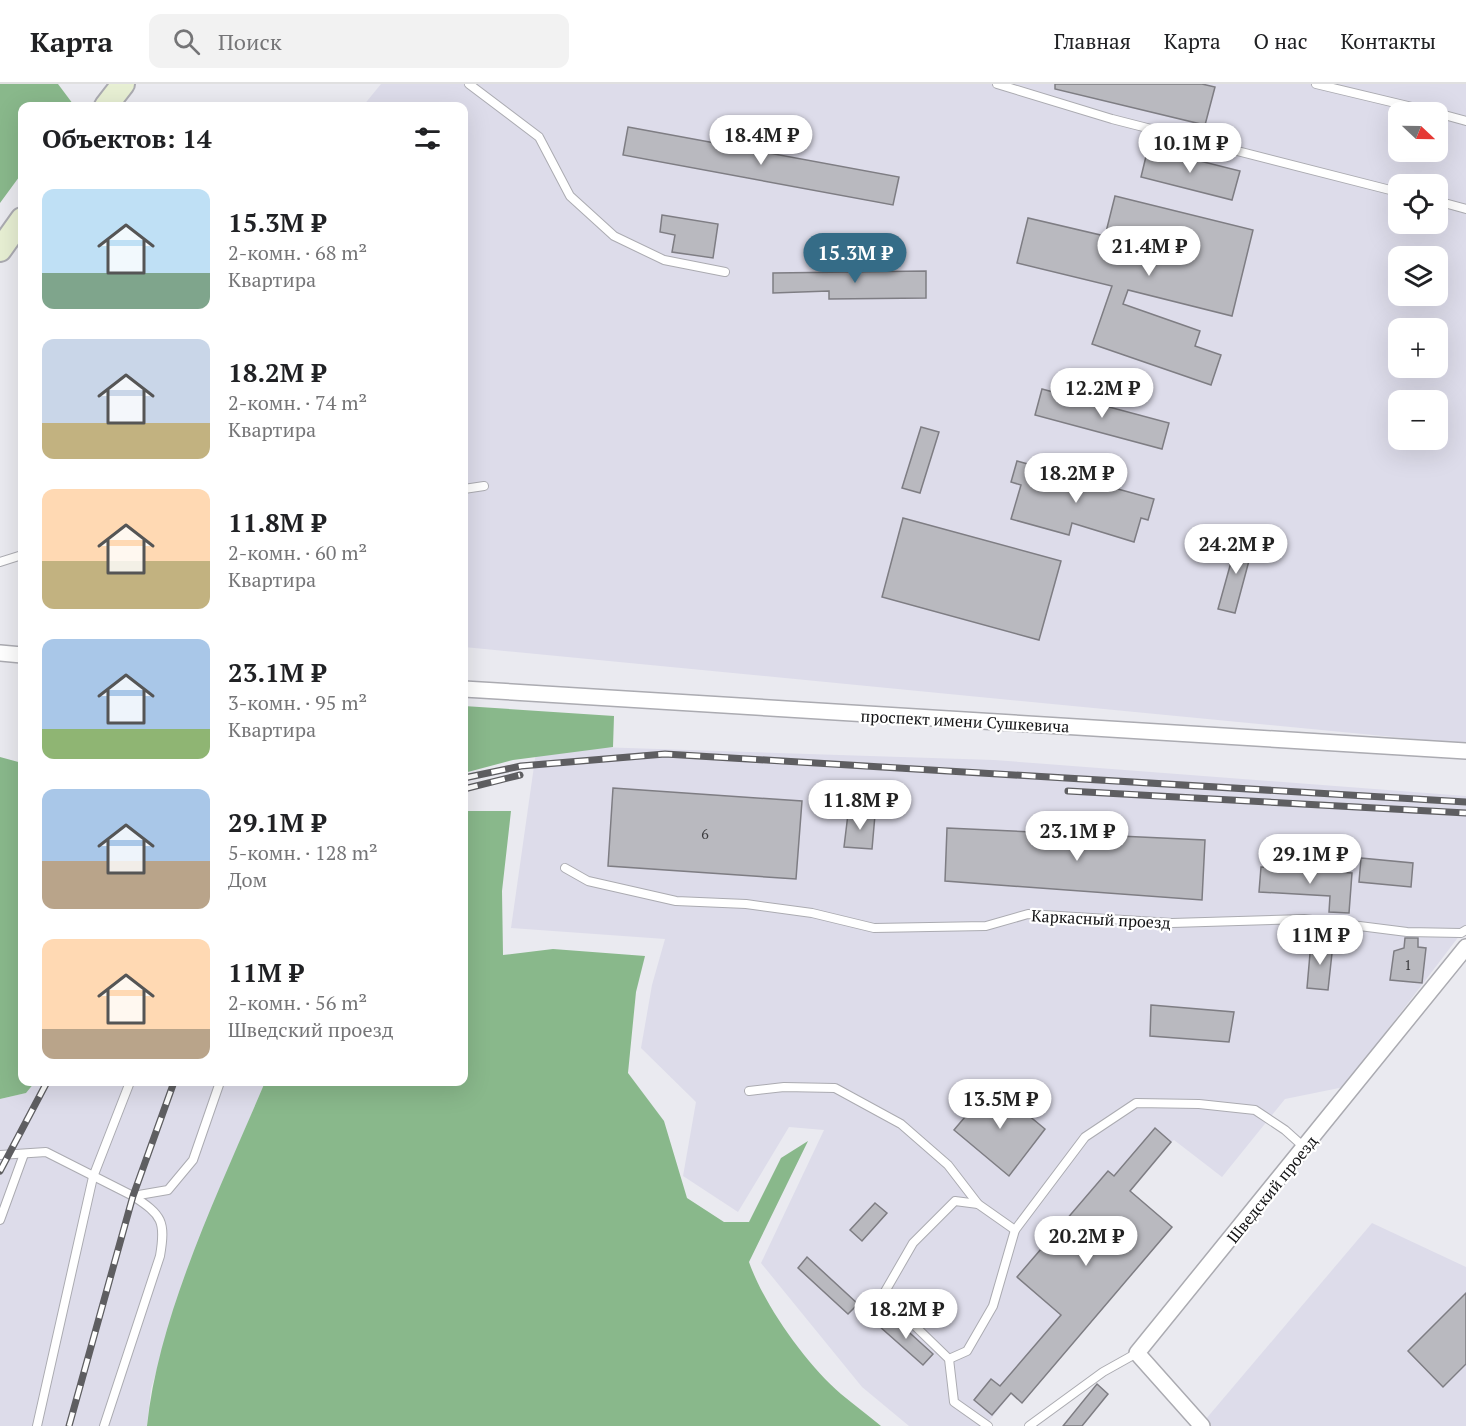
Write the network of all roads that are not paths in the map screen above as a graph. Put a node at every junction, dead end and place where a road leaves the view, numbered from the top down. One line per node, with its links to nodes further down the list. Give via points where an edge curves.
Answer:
1 (123, 84): 5 (street)
2 (469, 84): 14 (lane, via 539,137 570,196 614,236 664,260)
3 (996, 84): 9 (lane, via 1112,119)
4 (1316, 84): 6 (lane)
5 (109, 102)
6 (1390, 102)
7 (1448, 116): 8 (lane)
8 (1466, 121)
9 (1388, 189)
10 (1448, 204): 11 (lane)
11 (1466, 209)
12 (18, 225): 13 (street)
13 (0, 250)
14 (725, 272)
15 (483, 486): 16 (lane)
16 (468, 488)
17 (18, 556): 18 (lane)
18 (0, 562)
19 (0, 653): 20 (street)
20 (18, 655)
21 (468, 689): 22 (street, проспект имени Сушкевича)
22 (1466, 751)
23 (565, 868): 24 (lane, Каркасный проезд, via 588,881 676,901 790,910 873,928 986,926 1028,914 1172,923 1304,920 1407,932)
24 (1466, 930)
25 (1466, 947): 29 (street, Шведский проезд)
26 (128, 1086): 32 (lane)
27 (219, 1086): 33 (lane, via 193,1160 168,1190)
28 (749, 1091): 34 (lane, via 835,1088 901,1124 948,1166)
29 (1305, 1148): 36 (lane, via 1255,1110 1136,1103 1085,1137); 37 (street, Шведский проезд)
30 (24, 1154): 31 (lane); 32 (lane, via 46,1152); 35 (lane)
31 (0, 1155)
32 (93, 1177): 33 (lane); 39 (lane)
33 (133, 1196): 40 (lane, via 154,1209 164,1231 160,1256)
34 (978, 1204): 36 (lane); 38 (lane, via 955,1201 913,1243 883,1295)
35 (0, 1220)
36 (1015, 1230): 38 (lane, via 993,1306 967,1351)
37 (1137, 1353): 42 (lane, via 1103,1372); 43 (street)
38 (949, 1359): 41 (lane, via 954,1402)
39 (37, 1426)
40 (104, 1426)
41 (988, 1426)
42 (1029, 1426)
43 (1202, 1426)

